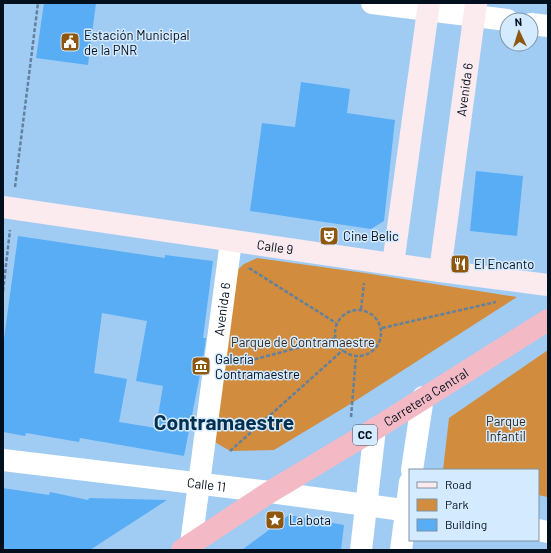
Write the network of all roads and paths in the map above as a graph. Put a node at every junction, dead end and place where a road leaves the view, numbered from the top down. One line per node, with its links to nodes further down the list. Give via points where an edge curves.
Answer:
1 (38, 3): 6 (path)
2 (372, 3): 3 (street)
3 (429, 6): 4 (street); 9 (street)
4 (475, 9): 5 (street); 10 (street, Avenida 6)
5 (499, 17)
6 (8, 207): 7 (street, Calle 9); 12 (path)
7 (230, 247): 8 (street, Calle 9); 16 (path); 21 (street, Avenida 6)
8 (366, 260): 9 (street, Calle 9); 14 (path)
9 (393, 264): 10 (street, Calle 9)
10 (440, 271): 11 (street, Calle 9)
11 (548, 285)
12 (3, 291)
13 (502, 300): 17 (path)
14 (361, 309): 16 (path, via 346,312); 17 (path, via 374,315)
15 (548, 320): 22 (highway, Carretera Central / CC)
16 (336, 323): 18 (path)
17 (382, 328): 20 (path, via 380,342 371,353)
18 (335, 338): 19 (path); 21 (path)
19 (343, 350): 20 (path); 25 (path)
20 (356, 356): 24 (path)
21 (214, 370): 28 (street, Avenida 6)
22 (423, 397): 23 (highway, Carretera Central / CC); 27 (street)
23 (374, 429): 24 (highway, Carretera Central / CC); 31 (street)
24 (350, 444): 29 (highway, Carretera Central / CC)
25 (230, 451)
26 (3, 460): 28 (street, Calle 11)
27 (412, 469)
28 (199, 484): 29 (street, Calle 11); 33 (street, Avenida 6)
29 (270, 492): 31 (street, Calle 11); 33 (highway, Carretera Central / CC)
30 (409, 496): 32 (street)
31 (367, 506): 32 (street, Calle 11); 34 (street)
32 (408, 511): 35 (street)
33 (186, 547)
34 (361, 550)
35 (401, 550)

